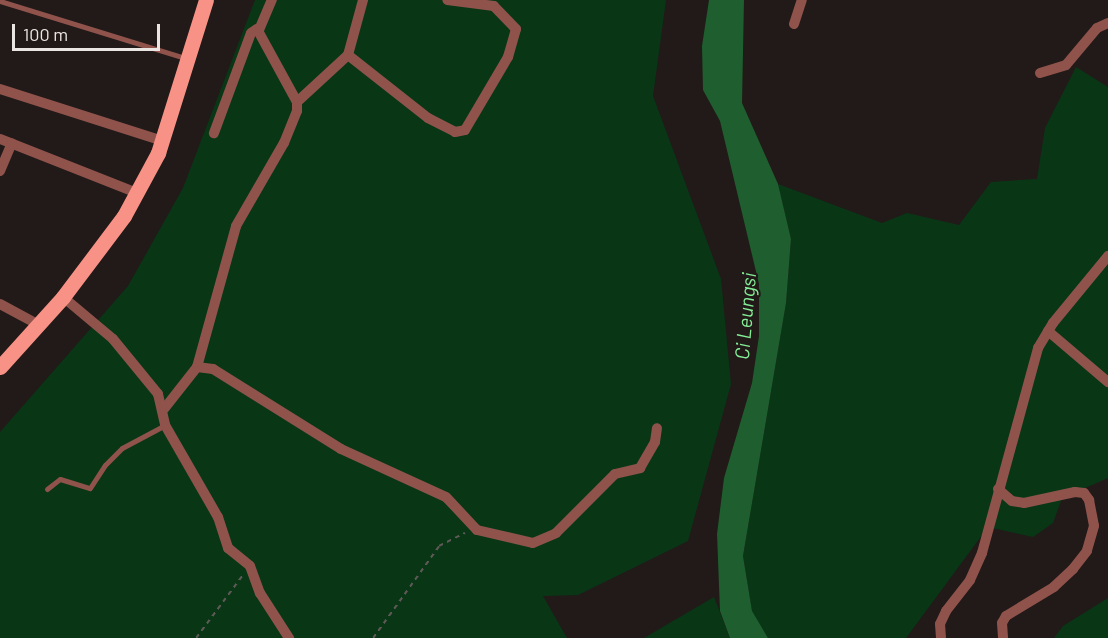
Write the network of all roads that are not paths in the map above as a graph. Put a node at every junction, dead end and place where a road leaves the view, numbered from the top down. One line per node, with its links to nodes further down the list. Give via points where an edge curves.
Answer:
1 (206, 0): 11 (main road)
2 (272, 0): 9 (street)
3 (363, 0): 10 (street)
4 (447, 0): 10 (street, via 494,6 516,29 508,57 465,130 455,132 428,118)
5 (802, 0): 8 (street)
6 (0, 1): 11 (lane)
7 (1108, 23): 12 (street, via 1097,28 1066,65)
8 (794, 24)
9 (259, 30): 14 (street); 15 (street, via 251,33)
10 (348, 55): 14 (street)
11 (189, 59): 17 (main road)
12 (1040, 73)
13 (0, 89): 17 (street)
14 (297, 102): 27 (street, via 284,143 236,226)
15 (214, 133)
16 (0, 139): 18 (street)
17 (163, 141): 20 (main road)
18 (12, 143): 19 (street); 20 (street)
19 (0, 171)
20 (137, 193): 22 (main road, via 112,234)
21 (1108, 256): 25 (street)
22 (63, 297): 24 (main road); 29 (street, via 130,357 158,394)
23 (0, 304): 24 (street)
24 (37, 324): 26 (main road)
25 (1048, 331): 28 (street); 33 (street, via 1038,348)
26 (0, 367)
27 (197, 367): 29 (street); 31 (street, via 213,369 341,449 446,497 477,530 533,543 546,540 615,474 640,468 655,442)
28 (1108, 382)
29 (164, 409): 30 (street)
30 (165, 426): 32 (lane, via 122,448 90,488 60,479); 34 (street, via 213,506 228,548 250,566 260,593)
31 (657, 428)
32 (47, 489)
33 (998, 489): 35 (street, via 982,553 970,580 946,611 940,624); 36 (street, via 1012,501 1024,503 1075,492 1084,494 1094,526 1087,550 1073,569 1054,587 1006,616 1002,623)
34 (288, 638)
35 (941, 638)
36 (1003, 638)

